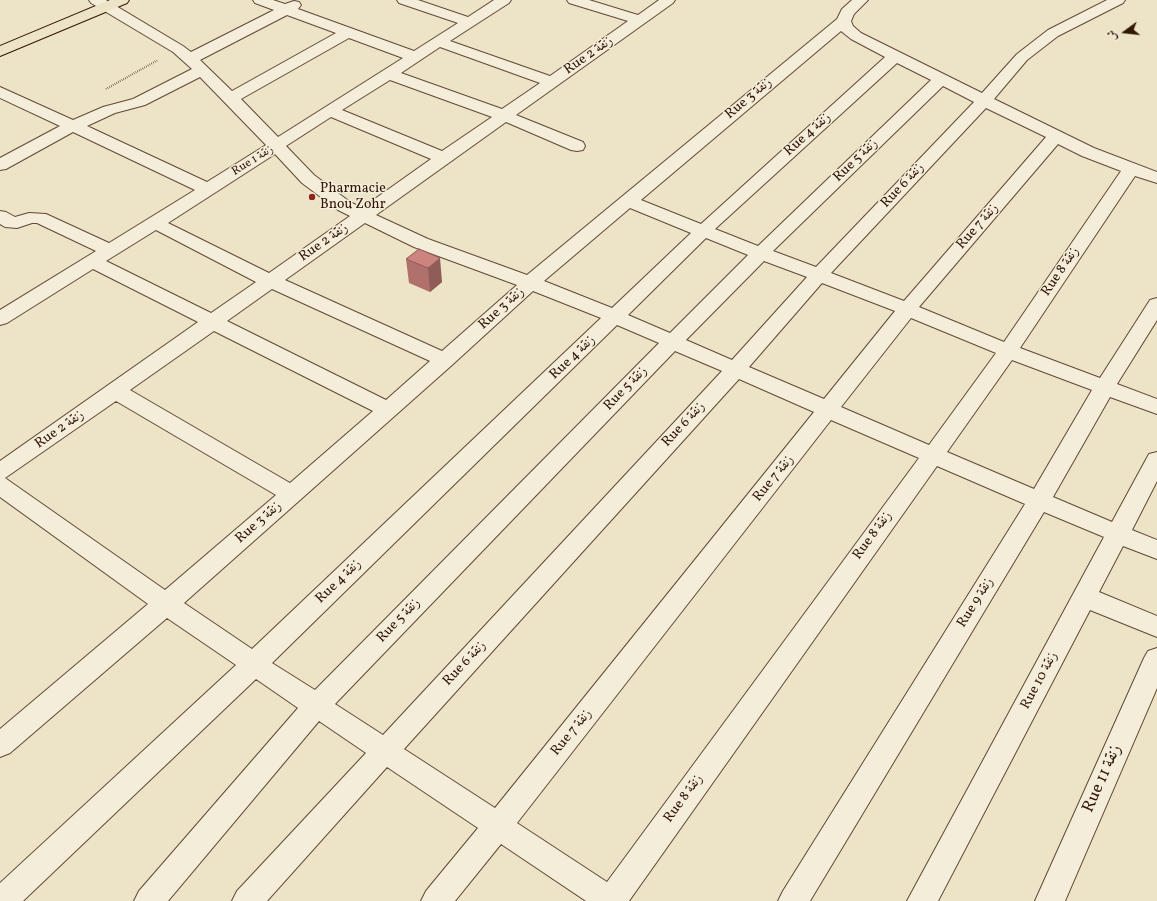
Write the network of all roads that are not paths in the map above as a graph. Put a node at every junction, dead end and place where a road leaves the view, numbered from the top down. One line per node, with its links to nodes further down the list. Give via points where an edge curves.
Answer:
1 (260, 0): 10 (street)
2 (302, 0): 10 (street)
3 (404, 0): 14 (street)
4 (504, 0): 14 (street, Rue 1 زنقة)
5 (574, 0): 12 (street)
6 (668, 0): 12 (street, Rue 2 زنقة)
7 (861, 0): 13 (street, Rue 3 زنقة, via 847,12)
8 (1118, 0): 28 (street, Rue 6 زنقة, via 1047,38 1022,57)
9 (109, 2): 18 (main road); 21 (street)
10 (280, 5): 15 (street); 21 (street)
11 (65, 9): 16 (main road)
12 (640, 20): 25 (street, Rue 2 زنقة)
13 (844, 21): 19 (street, via 846,28 856,36); 40 (street, Rue 3 زنقة)
14 (469, 22): 17 (street, Rue 1 زنقة)
15 (348, 32): 20 (street); 27 (street)
16 (0, 36)
17 (438, 42): 20 (street, Rue 1 زنقة); 25 (street)
18 (0, 51)
19 (896, 56): 24 (street); 44 (street, Rue 4 زنقة)
20 (416, 57): 23 (street, Rue 1 زنقة)
21 (190, 59): 22 (street)
22 (203, 70): 27 (street); 31 (street, via 139,102 113,108)
23 (389, 74): 29 (street, Rue 1 زنقة); 30 (street)
24 (942, 79): 28 (street); 46 (street, Rue 5 زنقة)
25 (551, 82): 30 (street, Rue 2 زنقة)
26 (0, 92): 31 (street)
27 (231, 98): 33 (street)
28 (985, 100): 32 (street); 48 (street, Rue 6 زنقة)
29 (330, 111): 33 (street, Rue 1 زنقة); 35 (street)
30 (503, 115): 34 (street); 35 (street, Rue 2 زنقة)
31 (74, 127): 36 (street); 39 (street)
32 (1056, 136): 37 (street); 52 (street, Rue 7 زنقة)
33 (277, 146): 39 (street, Rue 1 زنقة); 42 (street, via 325,193)
34 (577, 146)
35 (444, 158): 42 (street, Rue 2 زنقة)
36 (0, 165)
37 (1131, 169): 38 (street); 57 (street, Rue 8 زنقة)
38 (1157, 178)
39 (208, 189): 43 (street, Rue 1 زنقة)
40 (628, 200): 44 (street); 50 (street, Rue 3 زنقة)
41 (0, 216): 45 (street, via 11,223 40,218)
42 (364, 216): 49 (street, Rue 2 زنقة); 50 (street, via 422,243)
43 (155, 223): 45 (street, Rue 1 زنقة); 49 (street)
44 (703, 231): 46 (street); 53 (street, Rue 4 زنقة)
45 (110, 251): 47 (street, Rue 1 زنقة)
46 (761, 253): 48 (street); 56 (street, Rue 5 زنقة)
47 (93, 262): 54 (street, Rue 1 زنقة); 55 (street)
48 (819, 275): 52 (street); 59 (street, Rue 6 زنقة)
49 (270, 281): 55 (street, Rue 2 زنقة); 58 (street)
50 (530, 283): 53 (street); 58 (street, Rue 3 زنقة)
51 (1157, 304): 60 (street, Rue 9 زنقة)
52 (908, 310): 57 (street); 64 (street, Rue 7 زنقة)
53 (616, 317): 56 (street); 77 (street, Rue 4 زنقة)
54 (0, 319)
55 (211, 322): 61 (street, Rue 2 زنقة); 63 (street)
56 (672, 342): 59 (street); 78 (street, Rue 5 زنقة)
57 (1008, 351): 60 (street); 65 (street, Rue 8 زنقة)
58 (445, 360): 63 (street, Rue 3 زنقة)
59 (735, 370): 64 (street); 80 (street, Rue 6 زنقة)
60 (1105, 387): 62 (street); 70 (street, Rue 9 زنقة)
61 (115, 391): 67 (street, Rue 2 زنقة); 69 (street)
62 (1157, 407)
63 (388, 410): 69 (street, Rue 3 زنقة)
64 (829, 410): 65 (street); 81 (street, Rue 7 زنقة)
65 (932, 455): 70 (street); 86 (street, Rue 8 زنقة)
66 (1157, 460): 71 (street, Rue 10 زنقة)
67 (0, 472)
68 (0, 485): 74 (street)
69 (292, 494): 74 (street, Rue 3 زنقة)
70 (1039, 501): 71 (street); 87 (street, Rue 9 زنقة)
71 (1118, 534): 72 (street); 73 (street, Rue 10 زنقة)
72 (1157, 550)
73 (1085, 597): 75 (street); 88 (street, Rue 10 زنقة)
74 (166, 604): 77 (street); 79 (street, Rue 3 زنقة)
75 (1157, 627)
76 (1157, 658): 89 (street, Rue 11 زنقة)
77 (254, 664): 78 (street); 82 (street, Rue 4 زنقة)
78 (316, 706): 80 (street); 83 (street, Rue 5 زنقة)
79 (0, 745)
80 (384, 752): 81 (street); 84 (street, Rue 6 زنقة)
81 (497, 827): 85 (street, Rue 7 زنقة); 86 (street)
82 (2, 901)
83 (150, 901)
84 (247, 901)
85 (436, 901)
86 (611, 901)
87 (792, 901)
88 (922, 901)
89 (1050, 901)

